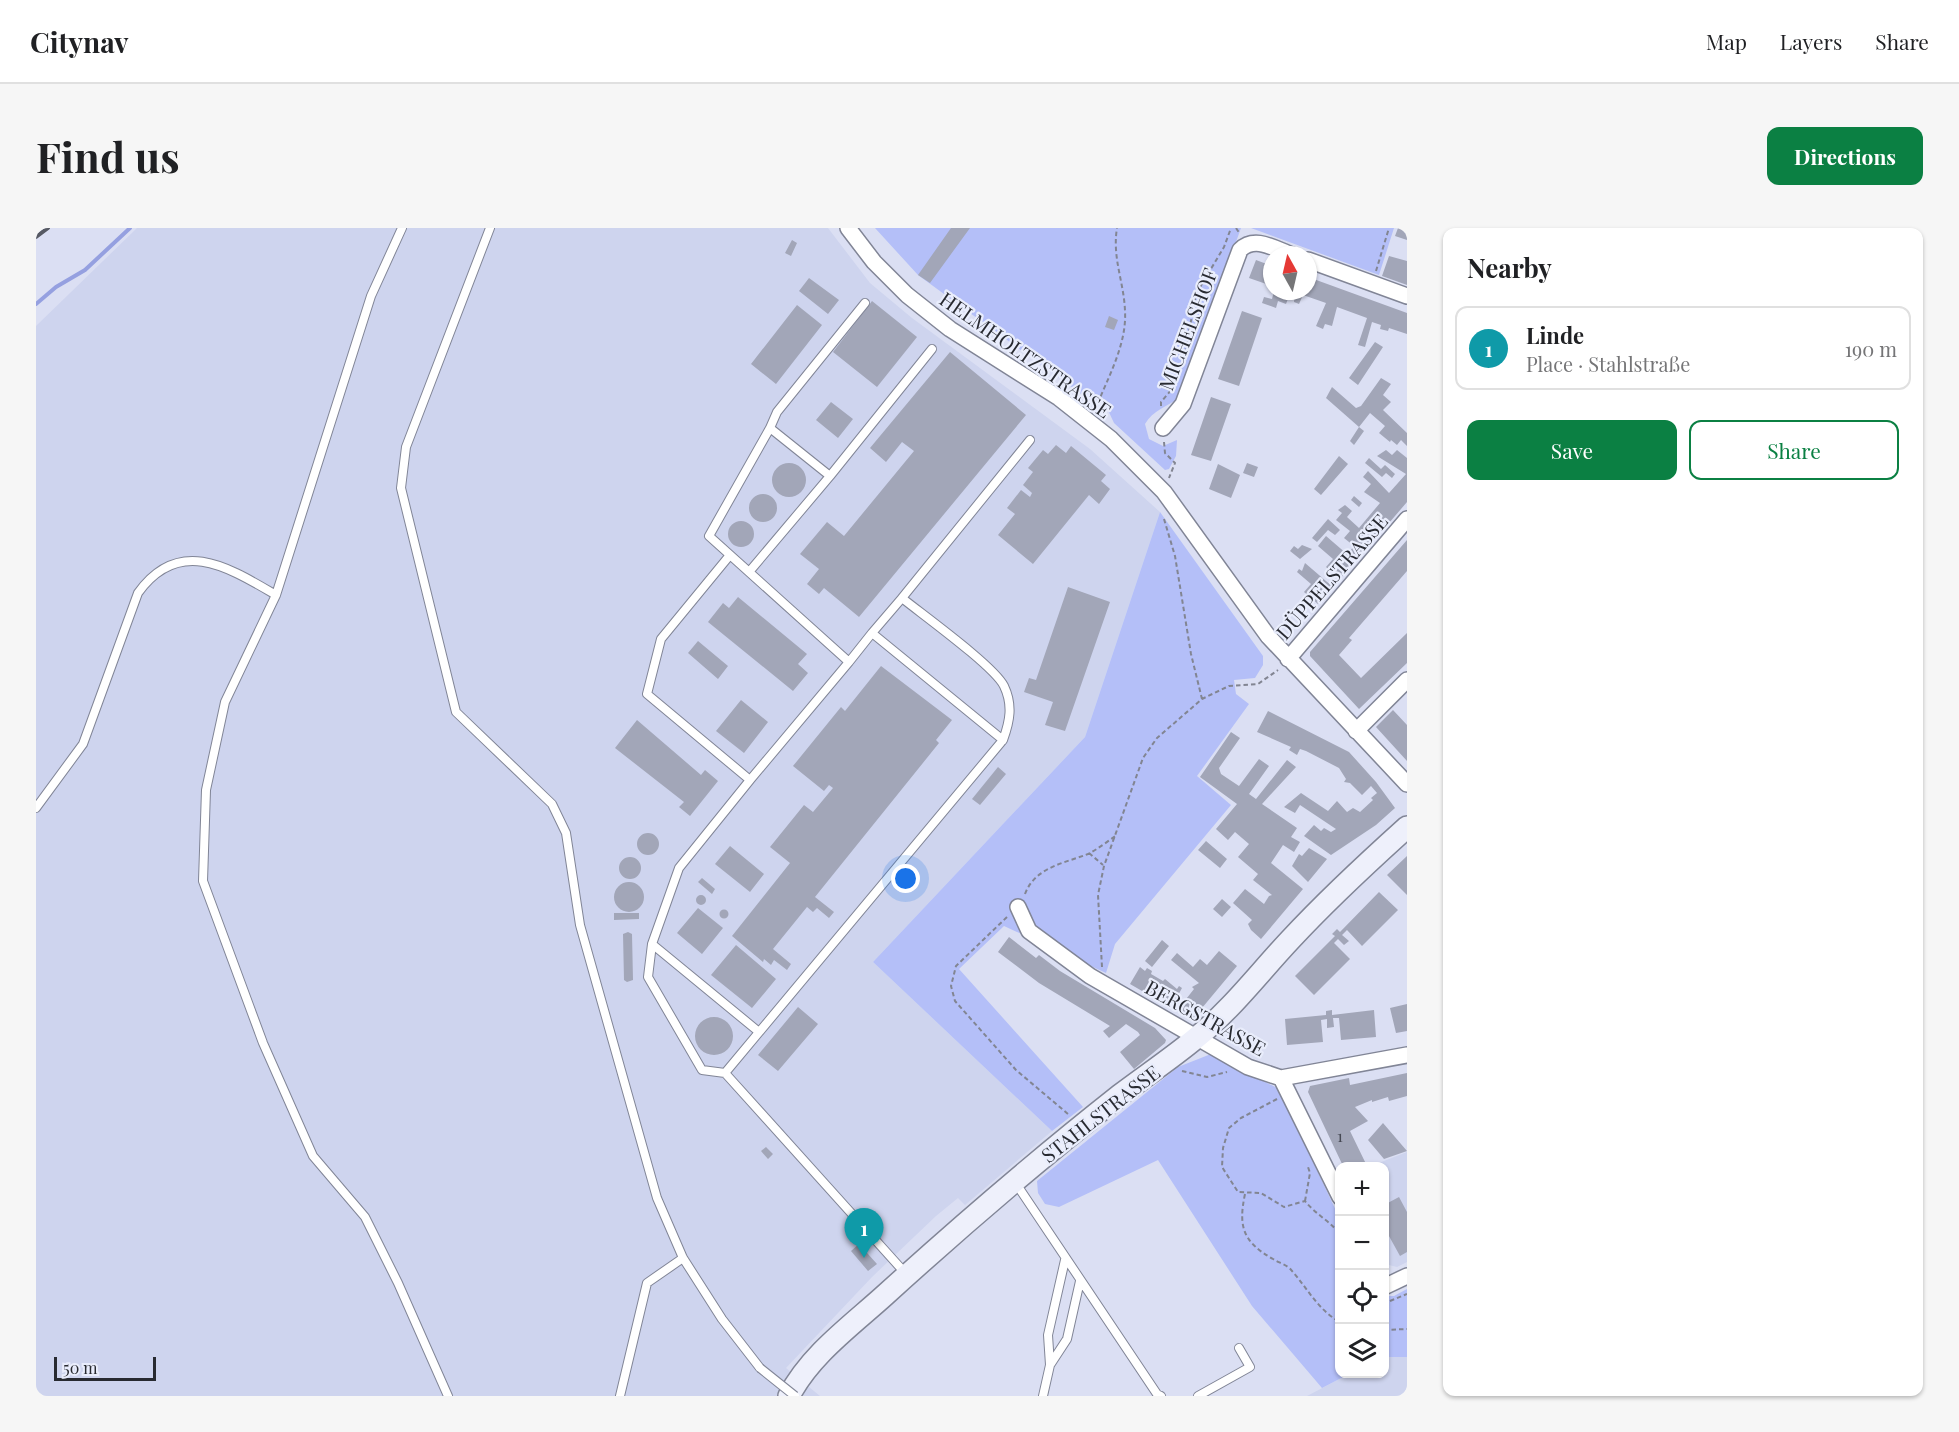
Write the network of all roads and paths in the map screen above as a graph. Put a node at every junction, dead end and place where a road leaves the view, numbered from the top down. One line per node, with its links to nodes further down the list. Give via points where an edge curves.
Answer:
1 (402, 228): 24 (lane, via 371,296)
2 (490, 228): 58 (lane, via 406,447 401,488 456,712 552,804 566,833 583,937 657,1198)
3 (848, 228): 15 (street, HELMHOLTZSTRASSE, via 873,262 907,295)
4 (1117, 228): 15 (path, via 1114,247 1126,312 1124,330)
5 (1231, 228): 13 (path, via 1196,294)
6 (1389, 228): 9 (path)
7 (1266, 246): 17 (street, MICHELSHOF, via 1254,242 1240,250 1183,404)
8 (1317, 263): 9 (street)
9 (1373, 283): 10 (street)
10 (1407, 296)
11 (865, 303): 16 (lane, via 777,412)
12 (932, 350): 19 (lane)
13 (1185, 356)
14 (1175, 387): 17 (path, via 1161,402)
15 (1091, 421): 20 (street, HELMHOLTZSTRASSE)
16 (770, 428): 19 (lane); 22 (lane, via 709,536)
17 (1163, 428): 20 (path, via 1165,453 1175,463)
18 (1030, 440): 25 (lane)
19 (830, 476): 23 (lane)
20 (1164, 492): 27 (street, HELMHOLTZSTRASSE); 30 (path, via 1164,515)
21 (1407, 519): 27 (street, DÜPPELSTRASSE)
22 (730, 555): 23 (lane); 33 (lane, via 661,639 647,694)
23 (749, 572): 28 (lane)
24 (276, 595): 35 (lane, via 234,570 196,560 173,563 151,575 138,593 83,744); 71 (lane, via 225,702 206,790 203,881 263,1043 313,1156 365,1217)
25 (902, 598): 26 (lane); 32 (lane, via 1003,684 1010,702)
26 (872, 633): 28 (lane); 32 (lane)
27 (1288, 659): 30 (path, via 1258,684 1229,686); 31 (street, HELMHOLTZSTRASSE)
28 (849, 662): 33 (lane)
29 (1407, 680): 31 (street)
30 (1202, 699): 37 (path, via 1156,738 1143,758)
31 (1356, 731): 34 (street, HELMHOLTZSTRASSE)
32 (1003, 740): 43 (lane)
33 (750, 780): 41 (lane, via 679,868)
34 (1407, 784)
35 (36, 808)
36 (1407, 826): 44 (street, STAHLSTRASSE, via 1345,884 1236,1002)
37 (1117, 836): 38 (path); 39 (path)
38 (1089, 853): 39 (path); 40 (path, via 1059,862 1043,872 1028,886)
39 (1104, 866): 42 (path, via 1098,895 1103,975)
40 (1018, 907): 42 (street, BERGSTRASSE, via 1029,932); 51 (path, via 956,966 951,986 956,1001 1001,1053 1049,1100 1073,1117)
41 (652, 944): 43 (lane); 48 (lane, via 648,977 702,1070)
42 (1090, 976): 44 (street, BERGSTRASSE)
43 (759, 1032): 48 (lane)
44 (1197, 1037): 46 (street, STAHLSTRASSE); 47 (street, BERGSTRASSE)
45 (1407, 1055): 49 (street, BERGSTRASSE)
46 (1159, 1066): 47 (path, via 1207,1077); 51 (street, STAHLSTRASSE)
47 (1248, 1067): 49 (street, BERGSTRASSE)
48 (725, 1073): 60 (lane)
49 (1281, 1078): 50 (street)
50 (1290, 1093): 54 (street); 55 (path, via 1229,1128 1222,1167 1238,1192)
51 (1080, 1128): 53 (street, STAHLSTRASSE)
52 (1306, 1162): 56 (path, via 1310,1173)
53 (1014, 1181): 59 (lane); 60 (street, STAHLSTRASSE)
54 (1335, 1187)
55 (1245, 1194): 56 (path, via 1261,1194 1284,1207); 66 (path, via 1240,1215 1243,1232 1257,1249 1290,1268 1318,1305)
56 (1305, 1201): 57 (path, via 1314,1213)
57 (1335, 1228)
58 (683, 1258): 72 (lane, via 647,1283); 74 (lane, bridge, via 722,1319 760,1368)
59 (1065, 1260): 62 (lane); 70 (lane, via 1048,1335)
60 (907, 1275): 73 (street, STAHLSTRASSE, via 821,1354 798,1378)
61 (1407, 1276): 63 (street)
62 (1080, 1281): 70 (lane, via 1067,1339); 76 (lane)
63 (1389, 1285)
64 (1407, 1294): 65 (path)
65 (1389, 1300)
66 (1335, 1318)
67 (1407, 1329): 68 (path)
68 (1389, 1330)
69 (1239, 1348): 77 (lane, via 1250,1367)
70 (1050, 1365): 75 (lane)
71 (448, 1396)
72 (620, 1396)
73 (789, 1396)
74 (795, 1396)
75 (1043, 1396)
76 (1161, 1396)
77 (1198, 1396)

